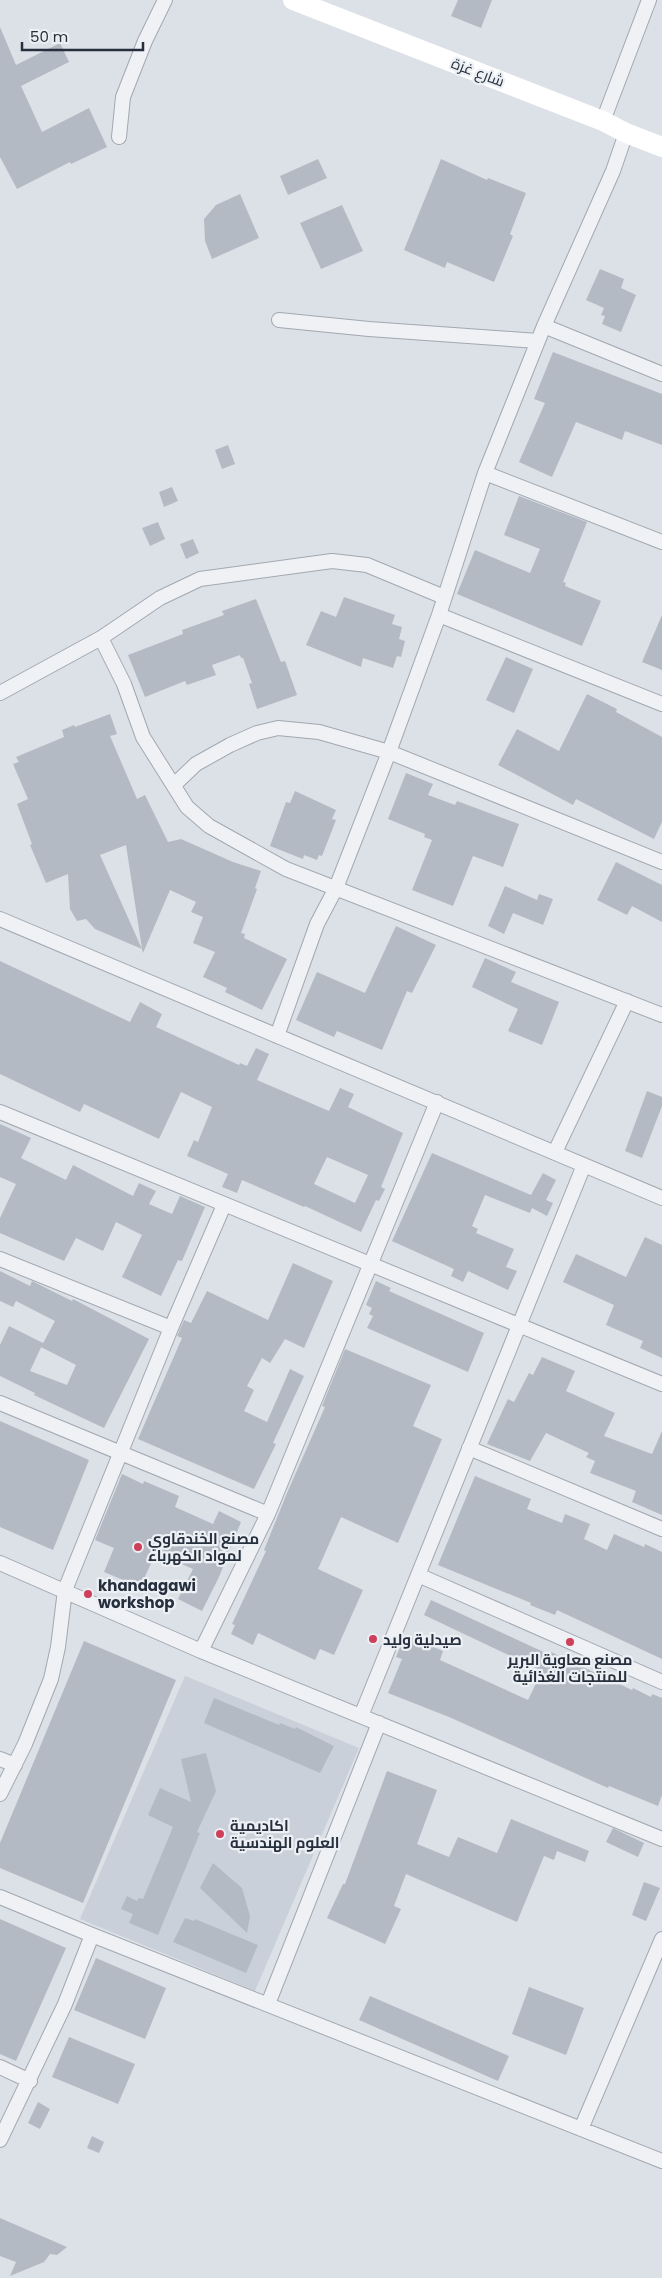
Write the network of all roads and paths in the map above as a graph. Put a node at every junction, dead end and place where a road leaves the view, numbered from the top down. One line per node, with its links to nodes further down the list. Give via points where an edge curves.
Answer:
1 (165, 0): 6 (street, via 123,97)
2 (293, 0): 4 (main road, شارع غزة)
3 (649, 0): 4 (street)
4 (602, 121): 5 (main road, شارع غزة)
5 (626, 133): 7 (main road, شارع غزة); 9 (street, via 613,171)
6 (119, 137)
7 (662, 147)
8 (279, 320): 10 (street)
9 (544, 326): 10 (street); 11 (street)
10 (538, 341): 12 (street)
11 (662, 374)
12 (485, 473): 13 (street); 14 (street)
13 (662, 542)
14 (444, 597): 15 (street); 16 (street, via 367,565 332,561 200,579 160,598)
15 (439, 615): 18 (street); 19 (street)
16 (101, 638): 17 (street); 20 (street, via 124,684 143,737)
17 (0, 693)
18 (662, 704)
19 (388, 752): 20 (street, via 319,732 278,728 230,745 196,764); 21 (street); 22 (street)
20 (174, 785): 22 (street, via 187,807 209,826 286,869)
21 (662, 862)
22 (336, 888): 24 (street); 26 (street, via 317,924)
23 (0, 919): 26 (street)
24 (627, 1001): 25 (street); 29 (street)
25 (662, 1015)
26 (277, 1036): 27 (street)
27 (437, 1102): 29 (street); 34 (street)
28 (0, 1112): 32 (street)
29 (555, 1152): 30 (street)
30 (584, 1165): 31 (street); 35 (street)
31 (662, 1198)
32 (224, 1205): 34 (street); 36 (street)
33 (0, 1259): 36 (street)
34 (370, 1264): 35 (street); 41 (street)
35 (518, 1325): 37 (street); 39 (street)
36 (171, 1328): 40 (street)
37 (662, 1384)
38 (0, 1403): 40 (street)
39 (469, 1448): 42 (street); 44 (street)
40 (121, 1453): 41 (street); 45 (street)
41 (268, 1514): 46 (street)
42 (662, 1530)
43 (0, 1563): 45 (street)
44 (418, 1575): 47 (street); 48 (street)
45 (65, 1590): 46 (street); 51 (street, via 51,1679)
46 (201, 1651): 48 (street)
47 (662, 1682)
48 (361, 1716): 49 (street)
49 (379, 1723): 53 (street); 57 (street)
50 (0, 1759): 51 (street)
51 (15, 1765): 52 (street)
52 (0, 1794)
53 (662, 1839)
54 (0, 1897): 55 (street)
55 (92, 1935): 57 (street); 59 (street)
56 (662, 1939): 60 (street)
57 (268, 2004): 60 (street)
58 (0, 2067): 59 (street)
59 (30, 2081): 61 (street)
60 (580, 2129): 62 (street)
61 (0, 2140)
62 (662, 2161)

